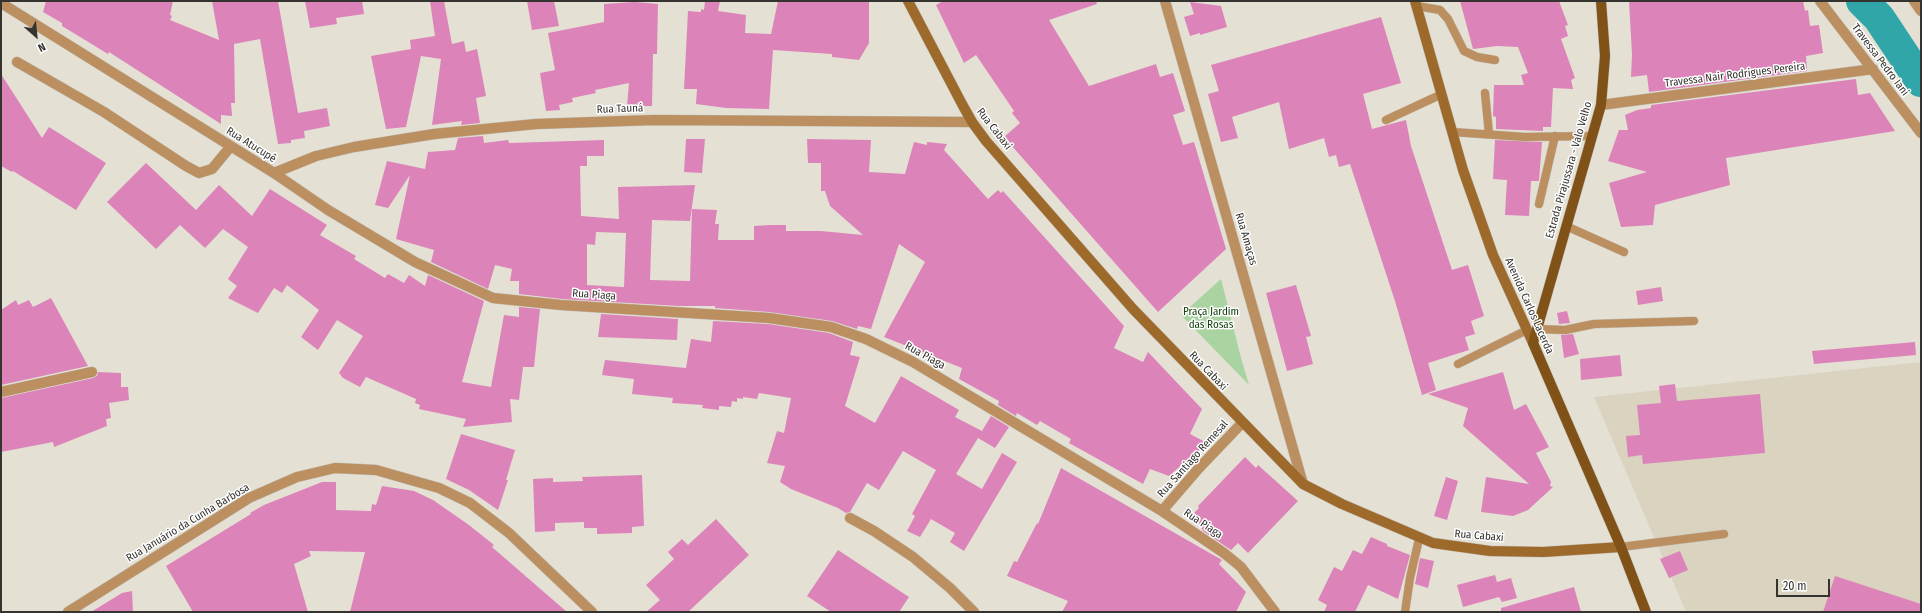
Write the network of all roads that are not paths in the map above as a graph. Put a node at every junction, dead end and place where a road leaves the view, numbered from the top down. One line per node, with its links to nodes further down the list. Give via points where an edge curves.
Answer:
1 (908, 1): 16 (street, Rua Cabaxi)
2 (1601, 1): 14 (main road, Estrada Pirajussara - Valo Velho, via 1604,56)
3 (1820, 1): 11 (street, Travessa Pedro Iani)
4 (1914, 1): 8 (street)
5 (1, 3): 22 (street, Rua Atucupê)
6 (1167, 3): 35 (street, Rua Amaças)
7 (1416, 4): 9 (lane, via 1440,10 1448,19 1464,51 1476,57); 13 (street, Avenida Carlos Lacerda)
8 (1921, 11)
9 (1494, 60)
10 (17, 62): 22 (street, via 104,112 199,173 212,169)
11 (1873, 69): 14 (street, Travessa Nair Rodrigues Pereira); 18 (street, Travessa Pedro Iani)
12 (1485, 93): 19 (lane)
13 (1442, 94): 15 (lane); 17 (street, Avenida Carlos Lacerda)
14 (1601, 105): 21 (main road, Estrada Pirajussara - Valo Velho)
15 (1386, 120)
16 (972, 122): 23 (street, Rua Tauná, via 654,120 536,124 434,134 354,147 316,156); 34 (street, Rua Cabaxi, via 1133,309)
17 (1453, 132): 19 (lane); 29 (street, Avenida Carlos Lacerda, via 1463,170 1493,255)
18 (1921, 133)
19 (1489, 134): 20 (lane)
20 (1555, 136): 21 (lane); 24 (lane)
21 (1591, 136): 25 (main road, Estrada Pirajussara - Valo Velho)
22 (231, 146): 23 (street, Rua Atucupê)
23 (274, 173): 27 (street, Rua Atucupê, via 328,210 415,262)
24 (1539, 204)
25 (1566, 226): 26 (lane); 29 (main road, Estrada Pirajussara - Valo Velho)
26 (1624, 252)
27 (493, 298): 36 (street, Rua Piaga, via 561,305 769,318 831,327 866,339 913,362)
28 (1694, 321): 29 (lane, via 1594,324 1565,330)
29 (1532, 329): 30 (main road, Estrada Pirajussara - Valo Velho); 31 (lane)
30 (1533, 342): 40 (main road, Avenida Carlos Lacerda)
31 (1458, 364)
32 (92, 372): 33 (street)
33 (1, 392)
34 (1242, 423): 35 (street, Rua Cabaxi); 36 (street, Rua Santiago Remesal)
35 (1303, 484): 39 (street, Rua Cabaxi)
36 (1162, 511): 44 (street, Rua Piaga, via 1241,567)
37 (850, 518): 43 (street, via 913,557)
38 (1724, 534): 40 (lane)
39 (1419, 539): 40 (street, Rua Cabaxi, via 1490,551 1543,552); 45 (lane)
40 (1622, 547): 46 (main road, Avenida Carlos Lacerda)
41 (68, 612): 42 (street, Rua Januário da Cunha Barbosa, via 249,498 298,477 335,468 376,470 439,488 470,503 509,533)
42 (592, 612)
43 (974, 612)
44 (1275, 612)
45 (1405, 612)
46 (1646, 612)

